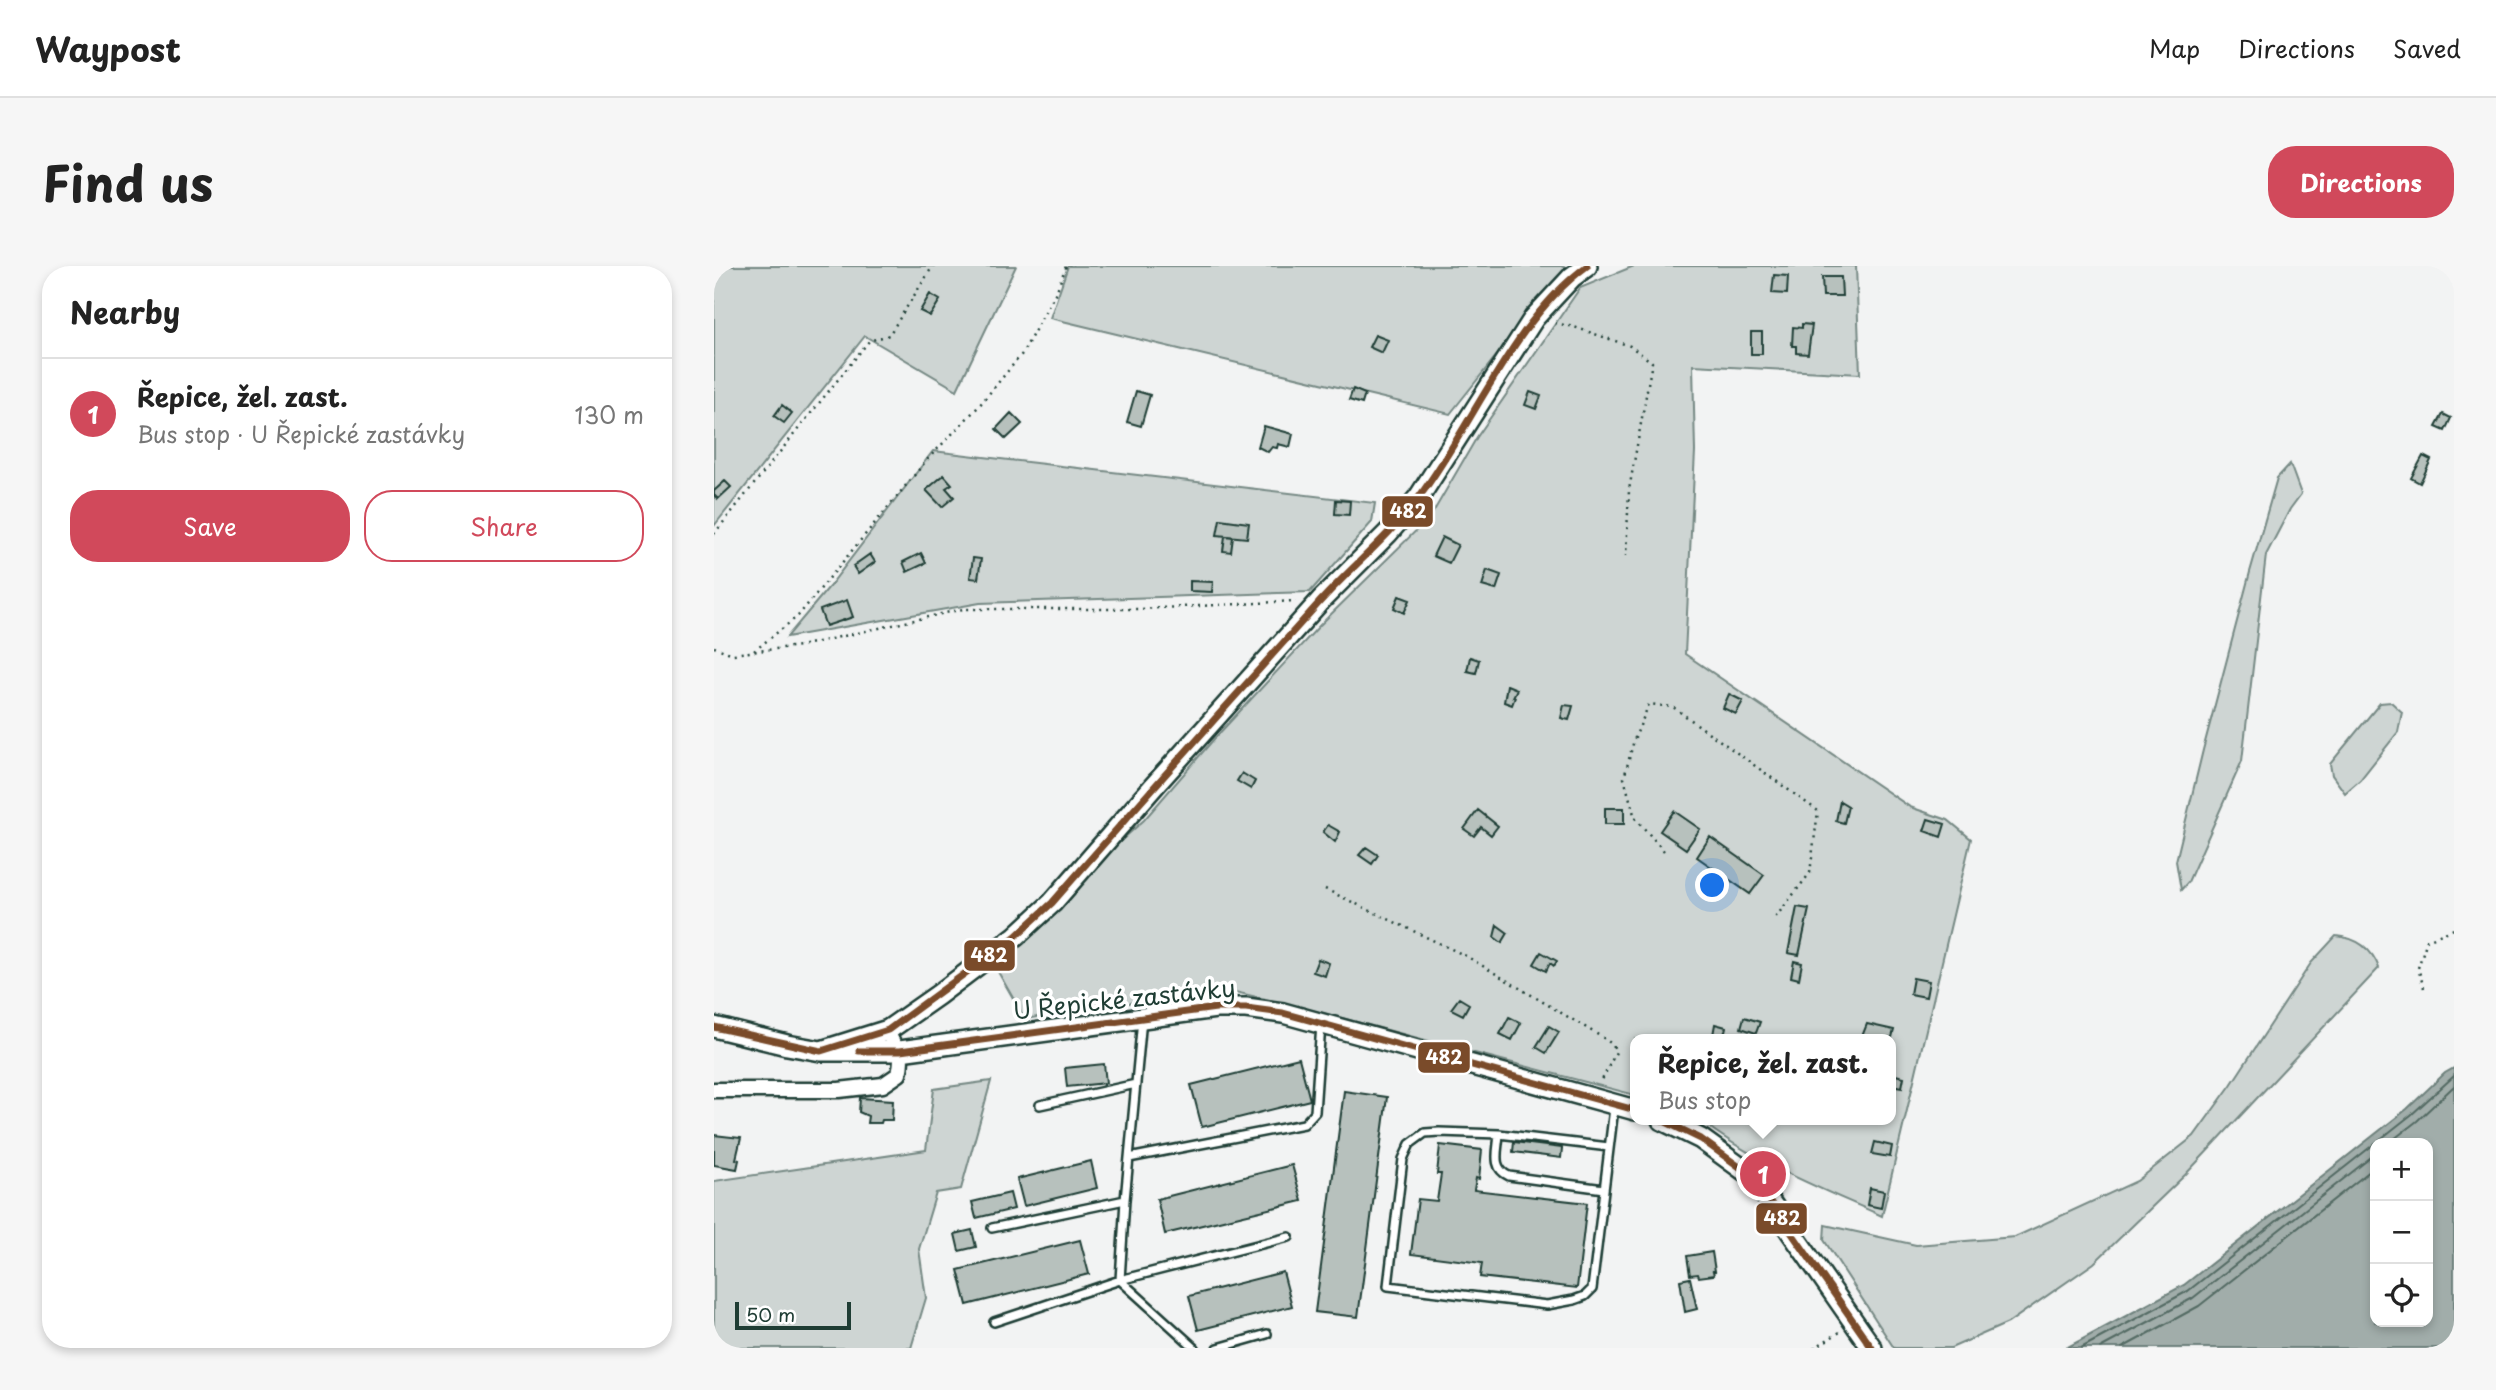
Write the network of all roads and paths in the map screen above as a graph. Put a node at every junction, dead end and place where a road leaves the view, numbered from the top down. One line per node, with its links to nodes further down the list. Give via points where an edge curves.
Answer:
1 (933, 266): 5 (path, via 889,335 869,341)
2 (1066, 266): 9 (path, via 1022,354 798,616)
3 (1587, 266): 4 (main road)
4 (1534, 318): 6 (path, via 1630,346 1652,362 1629,490); 7 (main road, via 1419,497)
5 (714, 534)
6 (1626, 556)
7 (1321, 600): 9 (path, via 1141,609 963,609); 18 (main road, via 1052,903 1016,936)
8 (714, 647): 9 (path, via 733,654)
9 (754, 652)
10 (1664, 851): 12 (path, via 1635,818 1624,778 1649,704 1673,707 1818,811 1810,873)
11 (1325, 889): 23 (path, via 1466,956 1613,1045 1616,1052)
12 (1775, 918)
13 (2454, 929): 14 (path, via 2427,940 2418,968)
14 (2424, 988)
15 (1143, 1017): 16 (main road, U Řepické zastávky, via 1246,1008); 20 (main road, U Řepické zastávky); 21 (lane)
16 (1321, 1023): 23 (main road, U Řepické zastávky); 30 (lane, via 1315,1112 1304,1124)
17 (714, 1027): 19 (main road, U Řepické zastávky)
18 (888, 1030): 19 (main road); 20 (street, via 890,1041)
19 (821, 1051): 20 (main road, U Řepické zastávky)
20 (900, 1051): 22 (street, via 899,1074 883,1085 839,1090)
21 (1136, 1084): 25 (lane); 30 (lane)
22 (714, 1090)
23 (1592, 1097): 24 (main road, U Řepické zastávky)
24 (1615, 1104): 26 (main road, U Řepické zastávky); 29 (lane)
25 (1040, 1105)
26 (1630, 1108)
27 (1673, 1125): 37 (main road, via 1752,1176)
28 (1499, 1134): 29 (lane); 31 (lane, via 1497,1165 1502,1173); 31 (lane, via 1425,1133 1410,1144 1403,1159 1388,1286 1547,1305 1585,1296 1592,1289)
29 (1609, 1147): 31 (lane)
30 (1129, 1158): 32 (lane)
31 (1604, 1189)
32 (1125, 1200): 33 (lane); 35 (lane)
33 (992, 1228)
34 (1289, 1237): 35 (lane)
35 (1120, 1280): 36 (lane); 39 (lane)
36 (994, 1322)
37 (1855, 1323): 41 (path); 42 (main road)
38 (1268, 1334): 40 (lane)
39 (1195, 1348)
40 (1218, 1348)
41 (1814, 1348)
42 (1872, 1348)

